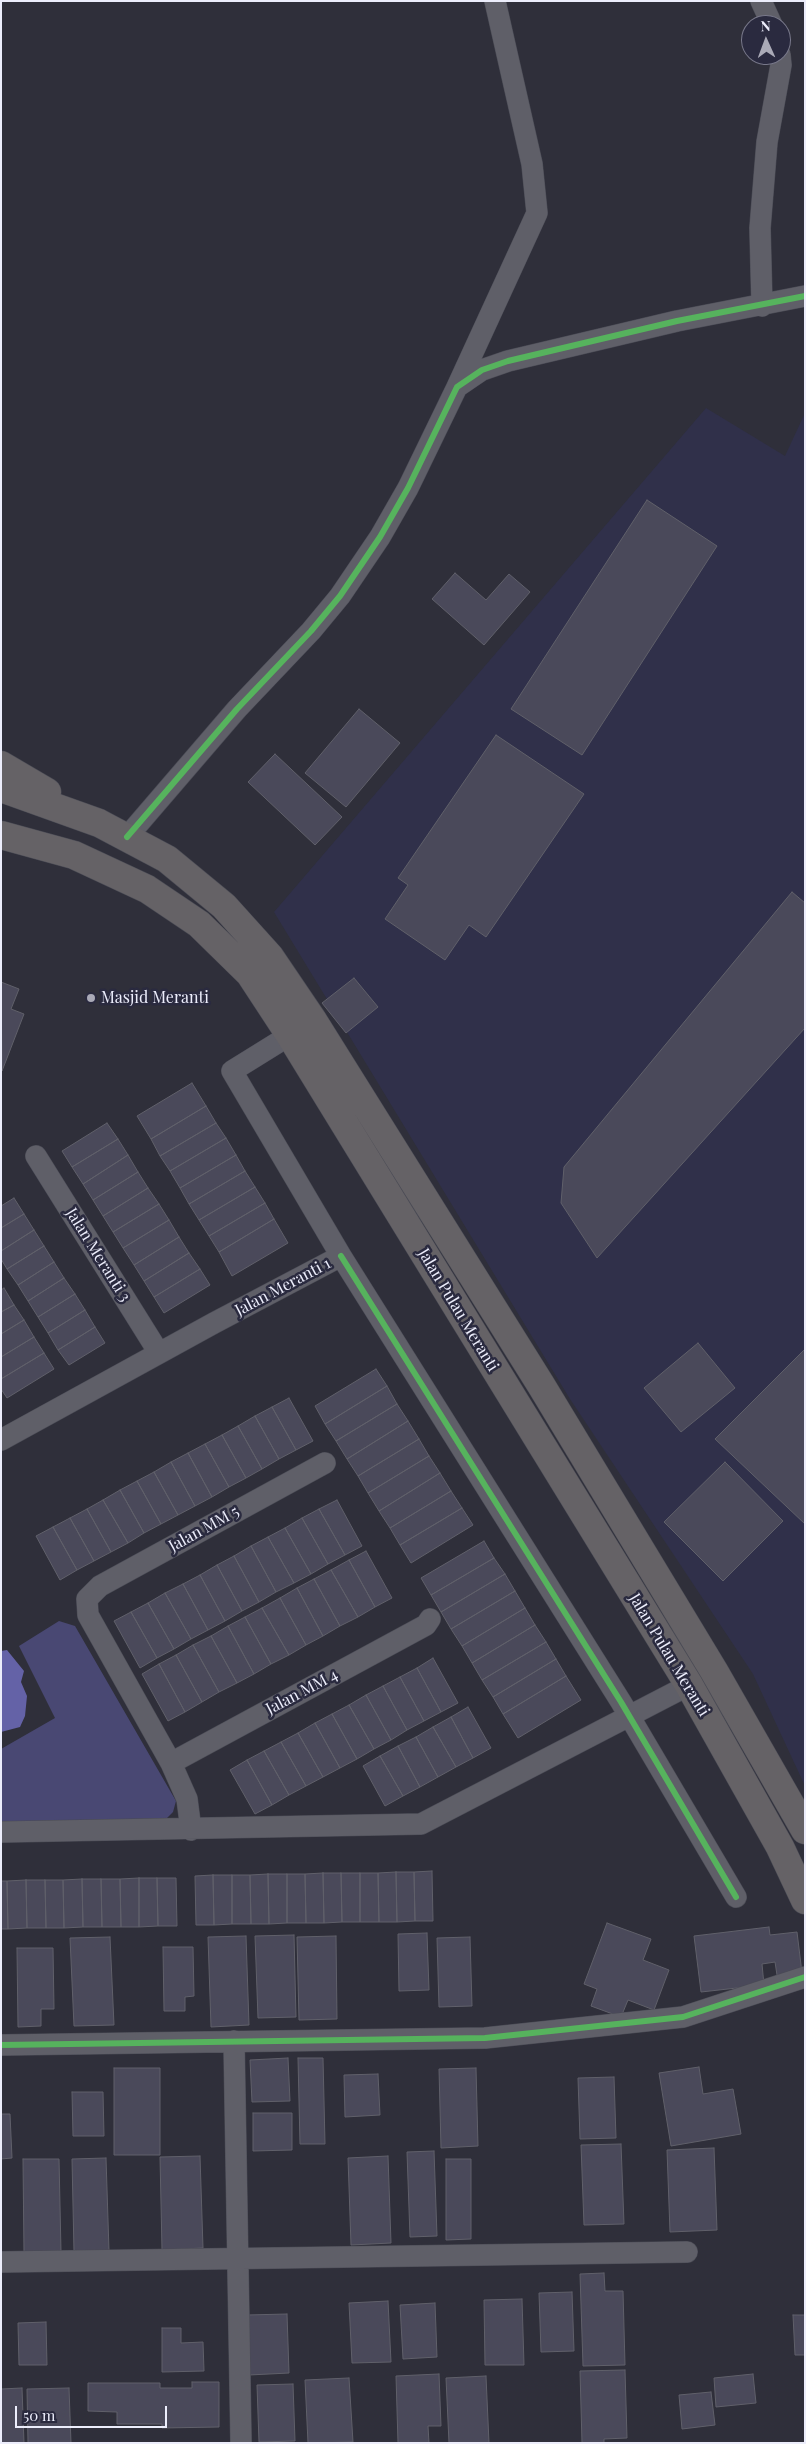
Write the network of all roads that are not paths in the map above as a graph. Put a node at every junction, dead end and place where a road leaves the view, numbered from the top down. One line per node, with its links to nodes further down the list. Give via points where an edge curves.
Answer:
1 (495, 1): 7 (street, via 532,164 537,213)
2 (761, 1): 3 (street)
3 (767, 15)
4 (781, 65): 6 (street, via 767,142 760,228)
5 (805, 296): 6 (street)
6 (762, 306): 7 (street, via 677,321 508,361 482,370)
7 (457, 387): 12 (street, via 408,488 340,596)
8 (1, 765): 10 (main road)
9 (1, 788): 10 (main road, Jalan Pulau Meranti)
10 (99, 823): 12 (main road, Jalan Pulau Meranti)
11 (1, 835): 13 (main road, Jalan Pulau Meranti, via 74,855 147,889 199,924 250,974)
12 (127, 837): 24 (main road, Jalan Pulau Meranti, via 167,859 224,906 270,957 526,1360 714,1671)
13 (290, 1035): 15 (street, Jalan Meranti 1, via 232,1071); 20 (main road, Jalan Pulau Meranti)
14 (36, 1156): 16 (street, Jalan Meranti 3)
15 (341, 1256): 16 (street, Jalan Meranti 1); 21 (street)
16 (159, 1353): 17 (street, Jalan Meranti 1)
17 (2, 1438)
18 (325, 1463): 22 (street, Jalan MM 5, via 100,1586 87,1599 88,1615)
19 (430, 1619): 22 (street, Jalan MM 4, via 426,1625)
20 (689, 1685): 21 (street); 27 (main road, Jalan Pulau Meranti, via 780,1847)
21 (629, 1715): 23 (street, via 421,1824); 26 (street)
22 (171, 1763): 23 (street, via 187,1798)
23 (191, 1830): 25 (street)
24 (805, 1830)
25 (1, 1832)
26 (736, 1897)
27 (805, 1900)
28 (805, 1977): 29 (street, via 673,2018 485,2038)
29 (234, 2041): 30 (street); 32 (street)
30 (1, 2045)
31 (687, 2252): 32 (street)
32 (238, 2258): 33 (street); 34 (street)
33 (1, 2262)
34 (241, 2443)

